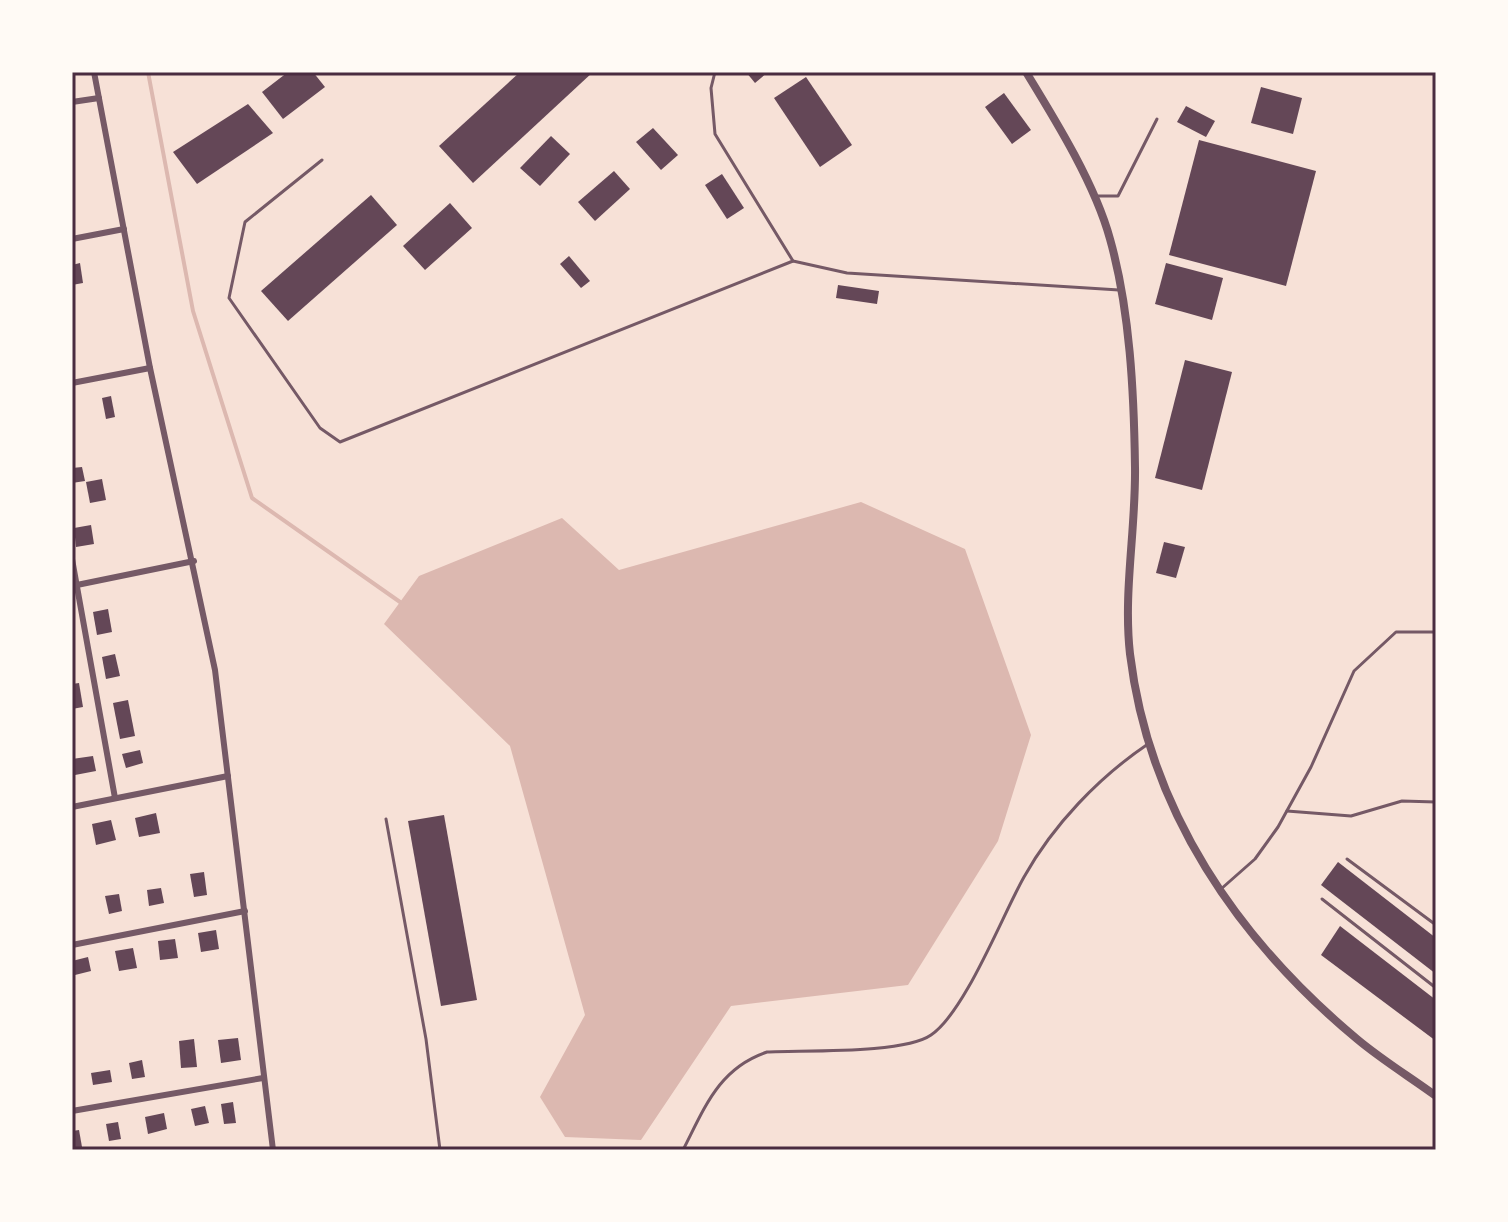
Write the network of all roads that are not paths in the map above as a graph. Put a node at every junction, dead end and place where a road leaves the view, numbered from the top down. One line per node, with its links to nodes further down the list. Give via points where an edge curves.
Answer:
1 (94, 72): 4 (street)
2 (715, 72): 11 (lane, via 715,134)
3 (1026, 72): 8 (street)
4 (99, 98): 5 (street); 9 (street)
5 (72, 102)
6 (1157, 119): 8 (lane, via 1118,196)
7 (322, 160): 11 (lane, via 245,222 229,298 320,428 340,442)
8 (1093, 196): 12 (street, via 1110,239)
9 (124, 229): 10 (street); 13 (street)
10 (72, 239)
11 (793, 261): 12 (lane, via 847,273)
12 (1119, 290): 19 (street, via 1135,466 1130,653)
13 (150, 368): 14 (street); 16 (street)
14 (72, 383)
15 (72, 559): 17 (street)
16 (194, 561): 17 (street); 20 (street)
17 (74, 586): 21 (street)
18 (1436, 632): 24 (lane, via 1396,632 1354,671)
19 (1148, 744): 27 (street, via 1185,837); 38 (lane, via 1108,775 1055,832 1025,875 959,1001 931,1036 890,1046 767,1052 751,1058 718,1083)
20 (228, 776): 21 (street); 29 (street)
21 (115, 798): 23 (street)
22 (1436, 802): 24 (lane, via 1402,801 1351,816)
23 (72, 807)
24 (1287, 811): 27 (lane, via 1255,859)
25 (386, 819): 37 (lane, via 426,1039)
26 (1347, 859): 30 (lane)
27 (1219, 890): 34 (street, via 1302,990 1359,1041)
28 (1322, 899): 32 (lane)
29 (245, 911): 31 (street); 33 (street)
30 (1436, 925)
31 (72, 945)
32 (1436, 988)
33 (263, 1078): 35 (street); 36 (street)
34 (1436, 1096)
35 (72, 1111)
36 (273, 1150)
37 (440, 1150)
38 (683, 1150)

